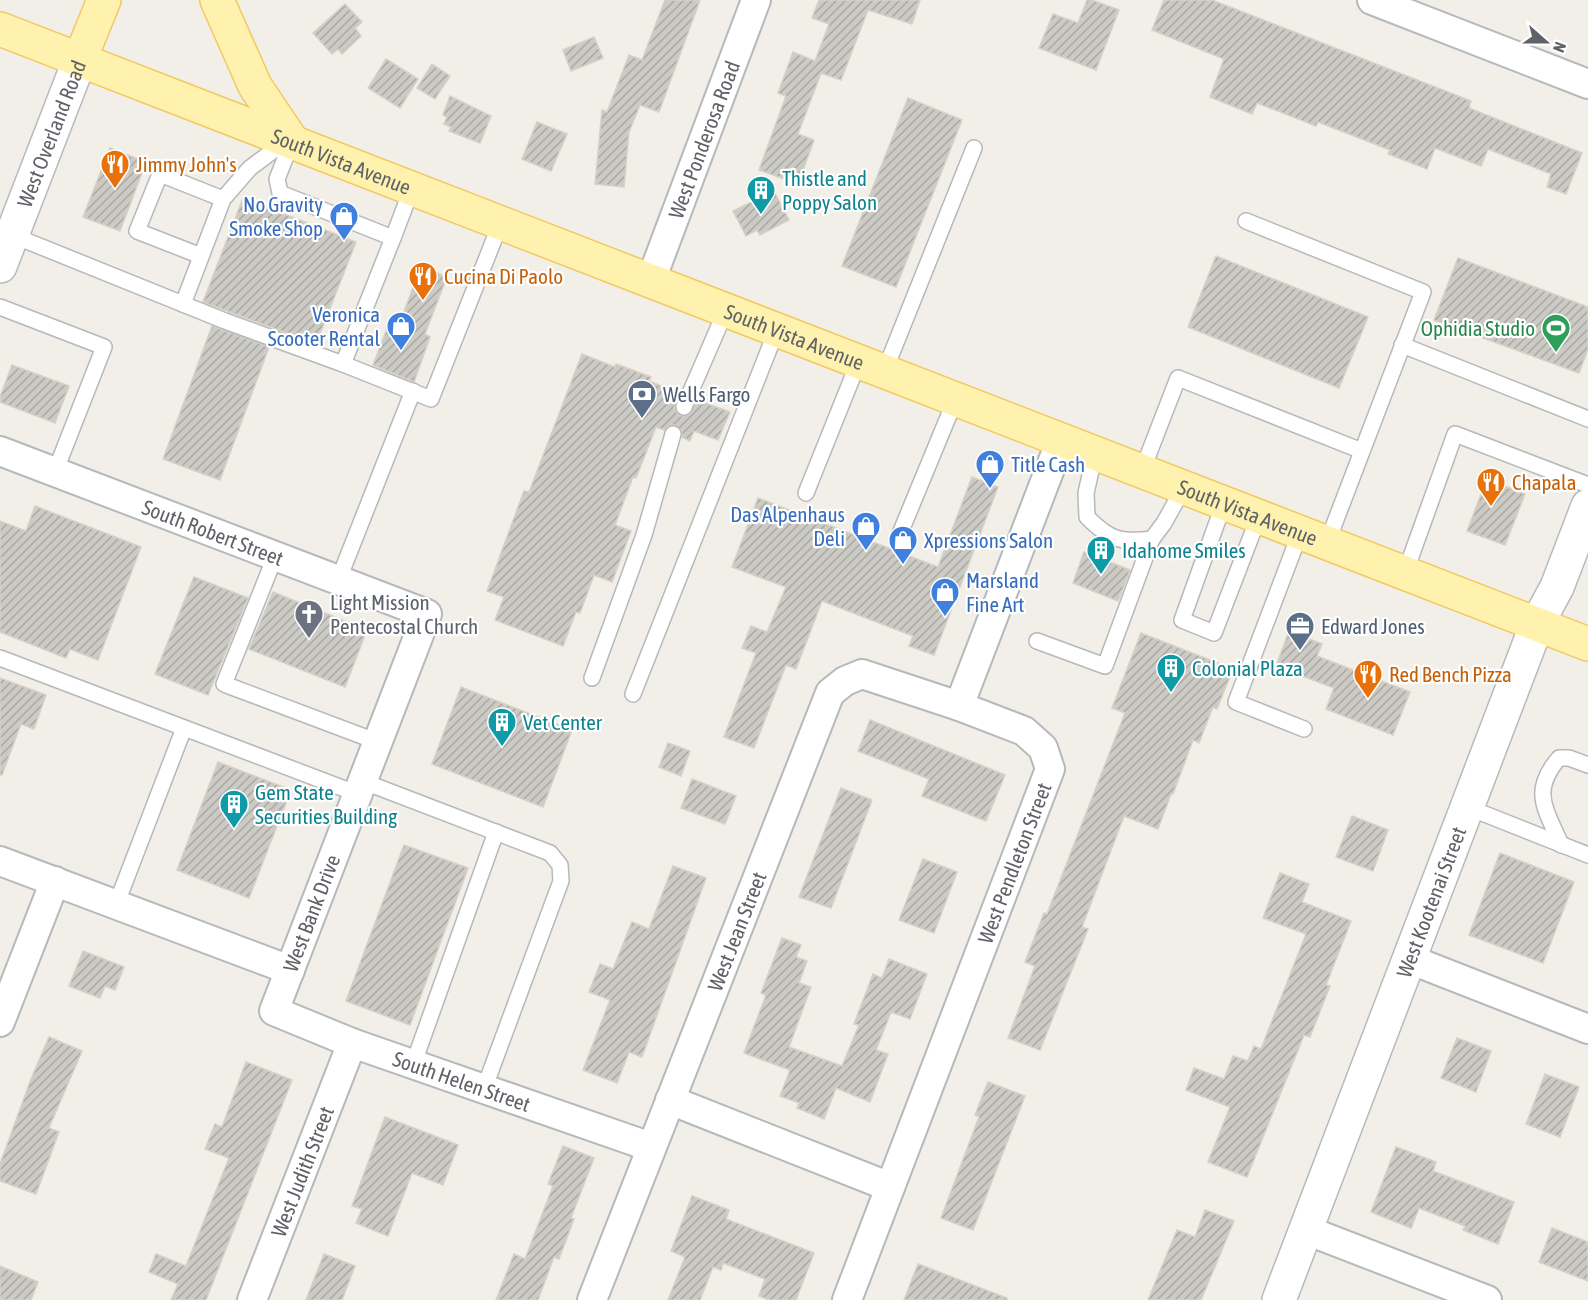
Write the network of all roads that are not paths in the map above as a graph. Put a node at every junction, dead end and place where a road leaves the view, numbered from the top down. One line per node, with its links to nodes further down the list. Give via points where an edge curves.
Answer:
1 (104, 0): 6 (main road, West Overland Road)
2 (217, 0): 8 (main road, via 255,86)
3 (756, 0): 18 (street, West Ponderosa Road)
4 (1372, 0): 7 (street)
5 (0, 29): 6 (main road, South Vista Avenue)
6 (80, 58): 8 (main road, South Vista Avenue); 14 (main road, West Overland Road)
7 (1588, 84)
8 (292, 141): 10 (main road, South Vista Avenue); 11 (lane, via 250,168); 15 (lane, via 277,179 280,192)
9 (974, 148): 25 (lane)
10 (412, 188): 13 (main road, South Vista Avenue); 15 (lane)
11 (223, 199): 16 (lane); 16 (lane, via 160,174 138,231)
12 (1246, 221): 23 (lane, via 1423,292)
13 (501, 222): 18 (main road, South Vista Avenue); 26 (lane, via 431,399)
14 (12, 235): 17 (main road, West Overland Road); 19 (lane)
15 (393, 238): 24 (lane)
16 (201, 256): 19 (lane)
17 (0, 266)
18 (651, 280): 21 (main road, South Vista Avenue)
19 (183, 304): 24 (lane)
20 (0, 307): 36 (lane, via 104,347)
21 (726, 310): 22 (main road, South Vista Avenue); 28 (lane)
22 (777, 330): 25 (main road, South Vista Avenue); 55 (lane)
23 (1402, 345): 29 (lane); 33 (lane)
24 (343, 364): 26 (lane)
25 (872, 366): 27 (main road, South Vista Avenue); 39 (lane)
26 (413, 391): 48 (lane)
27 (956, 398): 31 (main road, South Vista Avenue); 43 (lane)
28 (684, 407)
29 (1588, 419)
30 (673, 434): 54 (lane, via 644,535)
31 (1061, 440): 34 (main road, South Vista Avenue); 56 (street)
32 (0, 451): 36 (street, South Robert Street)
33 (1362, 451): 35 (lane, via 1178,378); 44 (lane)
34 (1095, 453): 35 (main road, South Vista Avenue); 45 (lane, via 1086,493 1087,517 1103,533 1128,542)
35 (1142, 471): 38 (main road, South Vista Avenue)
36 (55, 472): 46 (street, South Robert Street)
37 (1588, 485): 47 (lane, via 1455,434)
38 (1184, 487): 40 (main road, South Vista Avenue); 45 (lane)
39 (806, 493)
40 (1224, 503): 42 (main road, South Vista Avenue); 42 (lane, via 1182,620 1214,633)
41 (1588, 506): 50 (main road, West Kootenai Street, via 1557,587)
42 (1259, 516): 44 (main road, South Vista Avenue)
43 (899, 536)
44 (1314, 538): 47 (main road, South Vista Avenue); 58 (lane, via 1236,702)
45 (1152, 539): 51 (lane, via 1105,666)
46 (275, 557): 48 (street, South Robert Street); 59 (lane, via 224,684)
47 (1405, 573): 50 (main road, South Vista Avenue)
48 (338, 581): 49 (street, South Robert Street)
49 (427, 614): 59 (street, West Bank Drive)
50 (1537, 624): 52 (main road, South Vista Avenue); 62 (main road, West Kootenai Street)
51 (1037, 641)
52 (1588, 644)
53 (0, 658): 57 (lane)
54 (592, 678)
55 (633, 694)
56 (959, 706): 77 (street, West Jean Street, via 862,674 830,693); 79 (street, West Pendleton Street, via 1024,731 1043,748 1050,769)
57 (183, 728): 61 (lane); 68 (lane)
58 (1304, 729)
59 (378, 742): 61 (street, West Bank Drive)
60 (1588, 765): 64 (lane, via 1559,758 1542,789 1541,798)
61 (360, 788): 63 (lane); 70 (street, West Bank Drive)
62 (1467, 807): 64 (lane); 69 (main road, West Kootenai Street)
63 (496, 832): 75 (lane); 76 (lane, via 550,853 560,865 561,881)
64 (1561, 845): 65 (lane)
65 (1588, 855)
66 (0, 861): 67 (street)
67 (54, 881): 68 (street); 72 (street)
68 (116, 905): 70 (street)
69 (1409, 959): 73 (street); 80 (main road, West Kootenai Street)
70 (290, 970): 71 (street, West Bank Drive)
71 (274, 1011): 74 (street, South Helen Street)
72 (0, 1022)
73 (1588, 1029)
74 (352, 1043): 75 (street, South Helen Street); 81 (street, West Judith Street)
75 (413, 1065): 76 (street, South Helen Street)
76 (484, 1089): 78 (street, South Helen Street)
77 (670, 1100): 78 (street, West Jean Street); 79 (street)
78 (651, 1148): 82 (street, West Jean Street)
79 (890, 1187): 83 (street, West Pendleton Street)
80 (1306, 1230): 84 (main road, West Kootenai Street); 85 (street)
81 (252, 1300)
82 (592, 1300)
83 (846, 1300)
84 (1279, 1300)
85 (1487, 1300)

